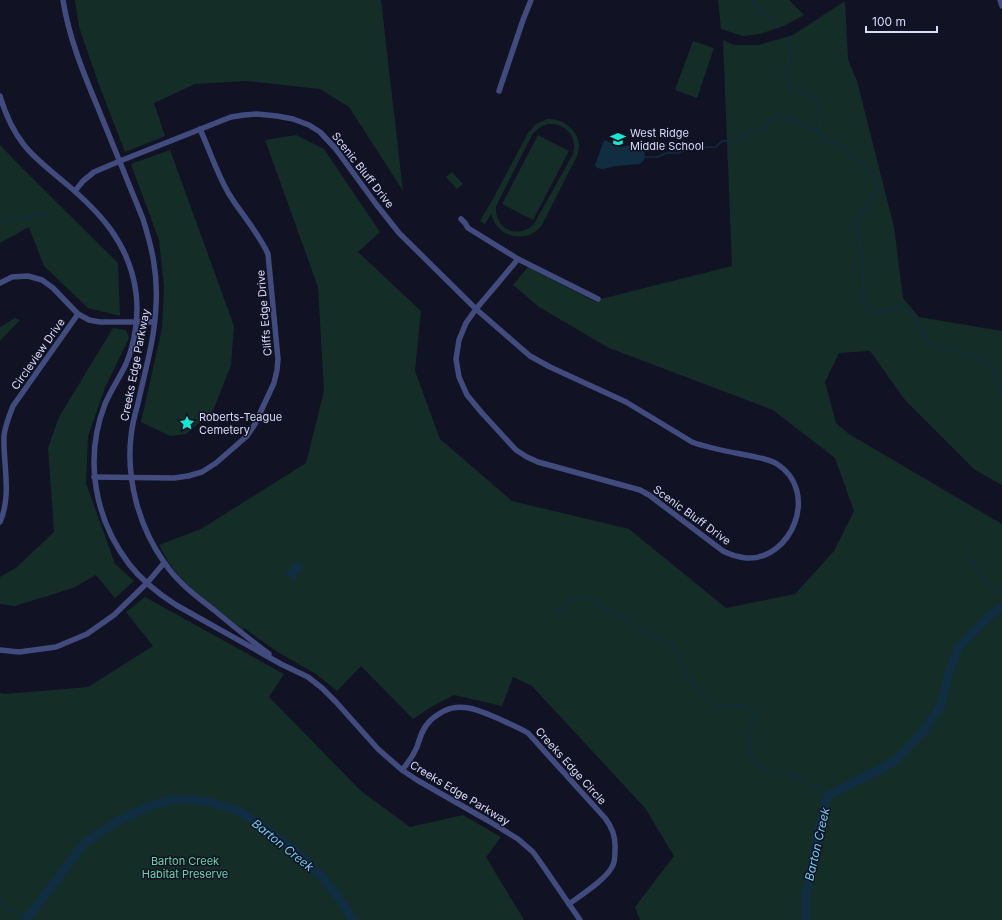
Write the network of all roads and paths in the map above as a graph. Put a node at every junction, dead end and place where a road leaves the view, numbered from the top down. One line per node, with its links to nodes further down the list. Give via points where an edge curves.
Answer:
1 (63, 0): 8 (street, Creeks Edge Parkway, via 71,40)
2 (531, 0): 5 (street)
3 (1000, 0): 4 (street)
4 (1002, 6)
5 (499, 92)
6 (0, 96): 9 (street, Creeks Edge Parkway, via 7,116 24,145)
7 (200, 129): 8 (street, Scenic Bluff Drive); 14 (street, Scenic Bluff Drive, via 231,117 257,114 293,119 320,132 399,233); 19 (street, Cliffs Edge Drive, via 229,194 262,241 268,254 277,370 274,383 255,424 247,436 216,463 202,472 188,476)
8 (120, 161): 9 (street, Scenic Bluff Drive, via 94,172); 16 (street, Creeks Edge Parkway, via 143,219 154,259)
9 (75, 191): 17 (street, Creeks Edge Parkway, via 104,220 122,248 136,293)
10 (461, 219): 11 (street, via 468,228)
11 (518, 258): 13 (street); 14 (street, Scenic Bluff Drive)
12 (0, 283): 15 (street, Circleview Drive, via 12,277 28,276 42,280)
13 (598, 299)
14 (476, 309): 14 (street, Scenic Bluff Drive, via 466,323 459,340 456,359 459,377 468,395 482,413 516,450 538,462 640,490 723,551 734,556 762,556 781,544 788,535 798,515 798,496 796,486 786,470 765,459 692,442 626,402 530,356)
15 (78, 314): 17 (street, Circleview Drive, via 100,322); 20 (street, Circleview Drive, via 13,406 4,435 6,504)
16 (154, 322): 17 (street, Circleview Drive); 19 (street, Creeks Edge Parkway, via 131,436)
17 (136, 323): 18 (street, Creeks Edge Parkway, via 126,363 100,420 94,452)
18 (94, 477): 19 (street, Cliffs Edge Drive); 22 (street, Creeks Edge Parkway, via 101,512 108,530 129,565)
19 (131, 477): 21 (street, Creeks Edge Parkway, via 149,537)
20 (0, 522)
21 (164, 563): 22 (street); 24 (street, Creeks Edge Parkway, via 197,597)
22 (147, 583): 23 (street, via 114,615 87,634 56,647 19,652); 24 (street, Creeks Edge Parkway, via 176,605)
23 (0, 650)
24 (281, 664): 25 (street, Creeks Edge Parkway, via 308,677 322,688 378,749)
25 (402, 770): 26 (street, Creeks Edge Parkway, via 518,839 544,866); 26 (street, Creeks Edge Circle, via 410,760 428,722 449,709 475,709 528,733 605,818 614,835 616,846 613,865 600,881)
26 (569, 904): 27 (street, Creeks Edge Parkway)
27 (580, 920)

